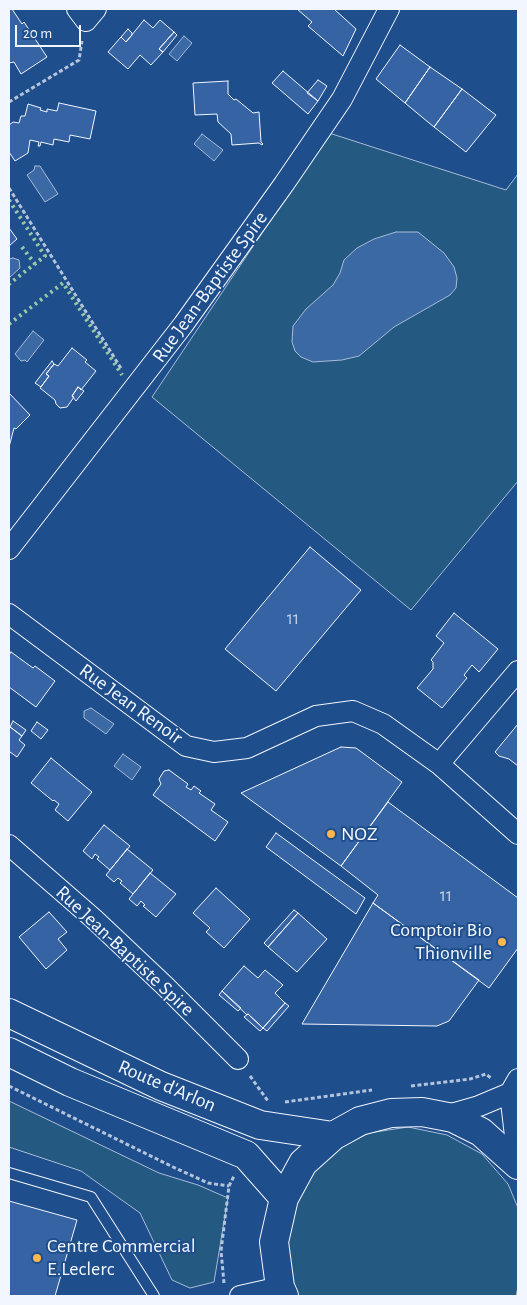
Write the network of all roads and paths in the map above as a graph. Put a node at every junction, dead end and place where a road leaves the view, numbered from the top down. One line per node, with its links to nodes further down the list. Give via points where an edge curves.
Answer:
1 (389, 9): 5 (street, Rue Jean-Baptiste Spire, via 336,107)
2 (86, 13): 3 (path, via 79,60)
3 (9, 102)
4 (9, 188): 5 (path)
5 (135, 390): 6 (street, Rue Jean-Baptiste Spire)
6 (9, 549)
7 (9, 614): 9 (street, Rue Jean Renoir, via 186,746 214,752 247,748 316,716 353,711 383,724)
8 (518, 671): 9 (street)
9 (439, 764): 10 (street, Rue Jean Renoir)
10 (518, 834)
11 (9, 845): 14 (street, Rue Jean-Baptiste Spire, via 94,919)
12 (9, 1013): 19 (main road, Route d'Arlon, via 161,1086 260,1125)
13 (9, 1052): 22 (main road, Route d'Arlon, via 70,1082 246,1155)
14 (238, 1059): 17 (path)
15 (9, 1086): 23 (path, via 173,1167 208,1182 229,1186 221,1251)
16 (514, 1086): 18 (street, via 478,1106); 20 (street)
17 (271, 1105)
18 (444, 1116): 19 (main road, via 422,1112 391,1113 360,1121); 20 (main road, via 481,1132)
19 (333, 1136): 22 (main road, via 303,1164)
20 (518, 1163)
21 (9, 1173): 25 (lane, via 91,1196)
22 (284, 1198): 24 (main road, via 274,1242)
23 (232, 1292): 24 (street)
24 (282, 1292)
25 (154, 1296)

